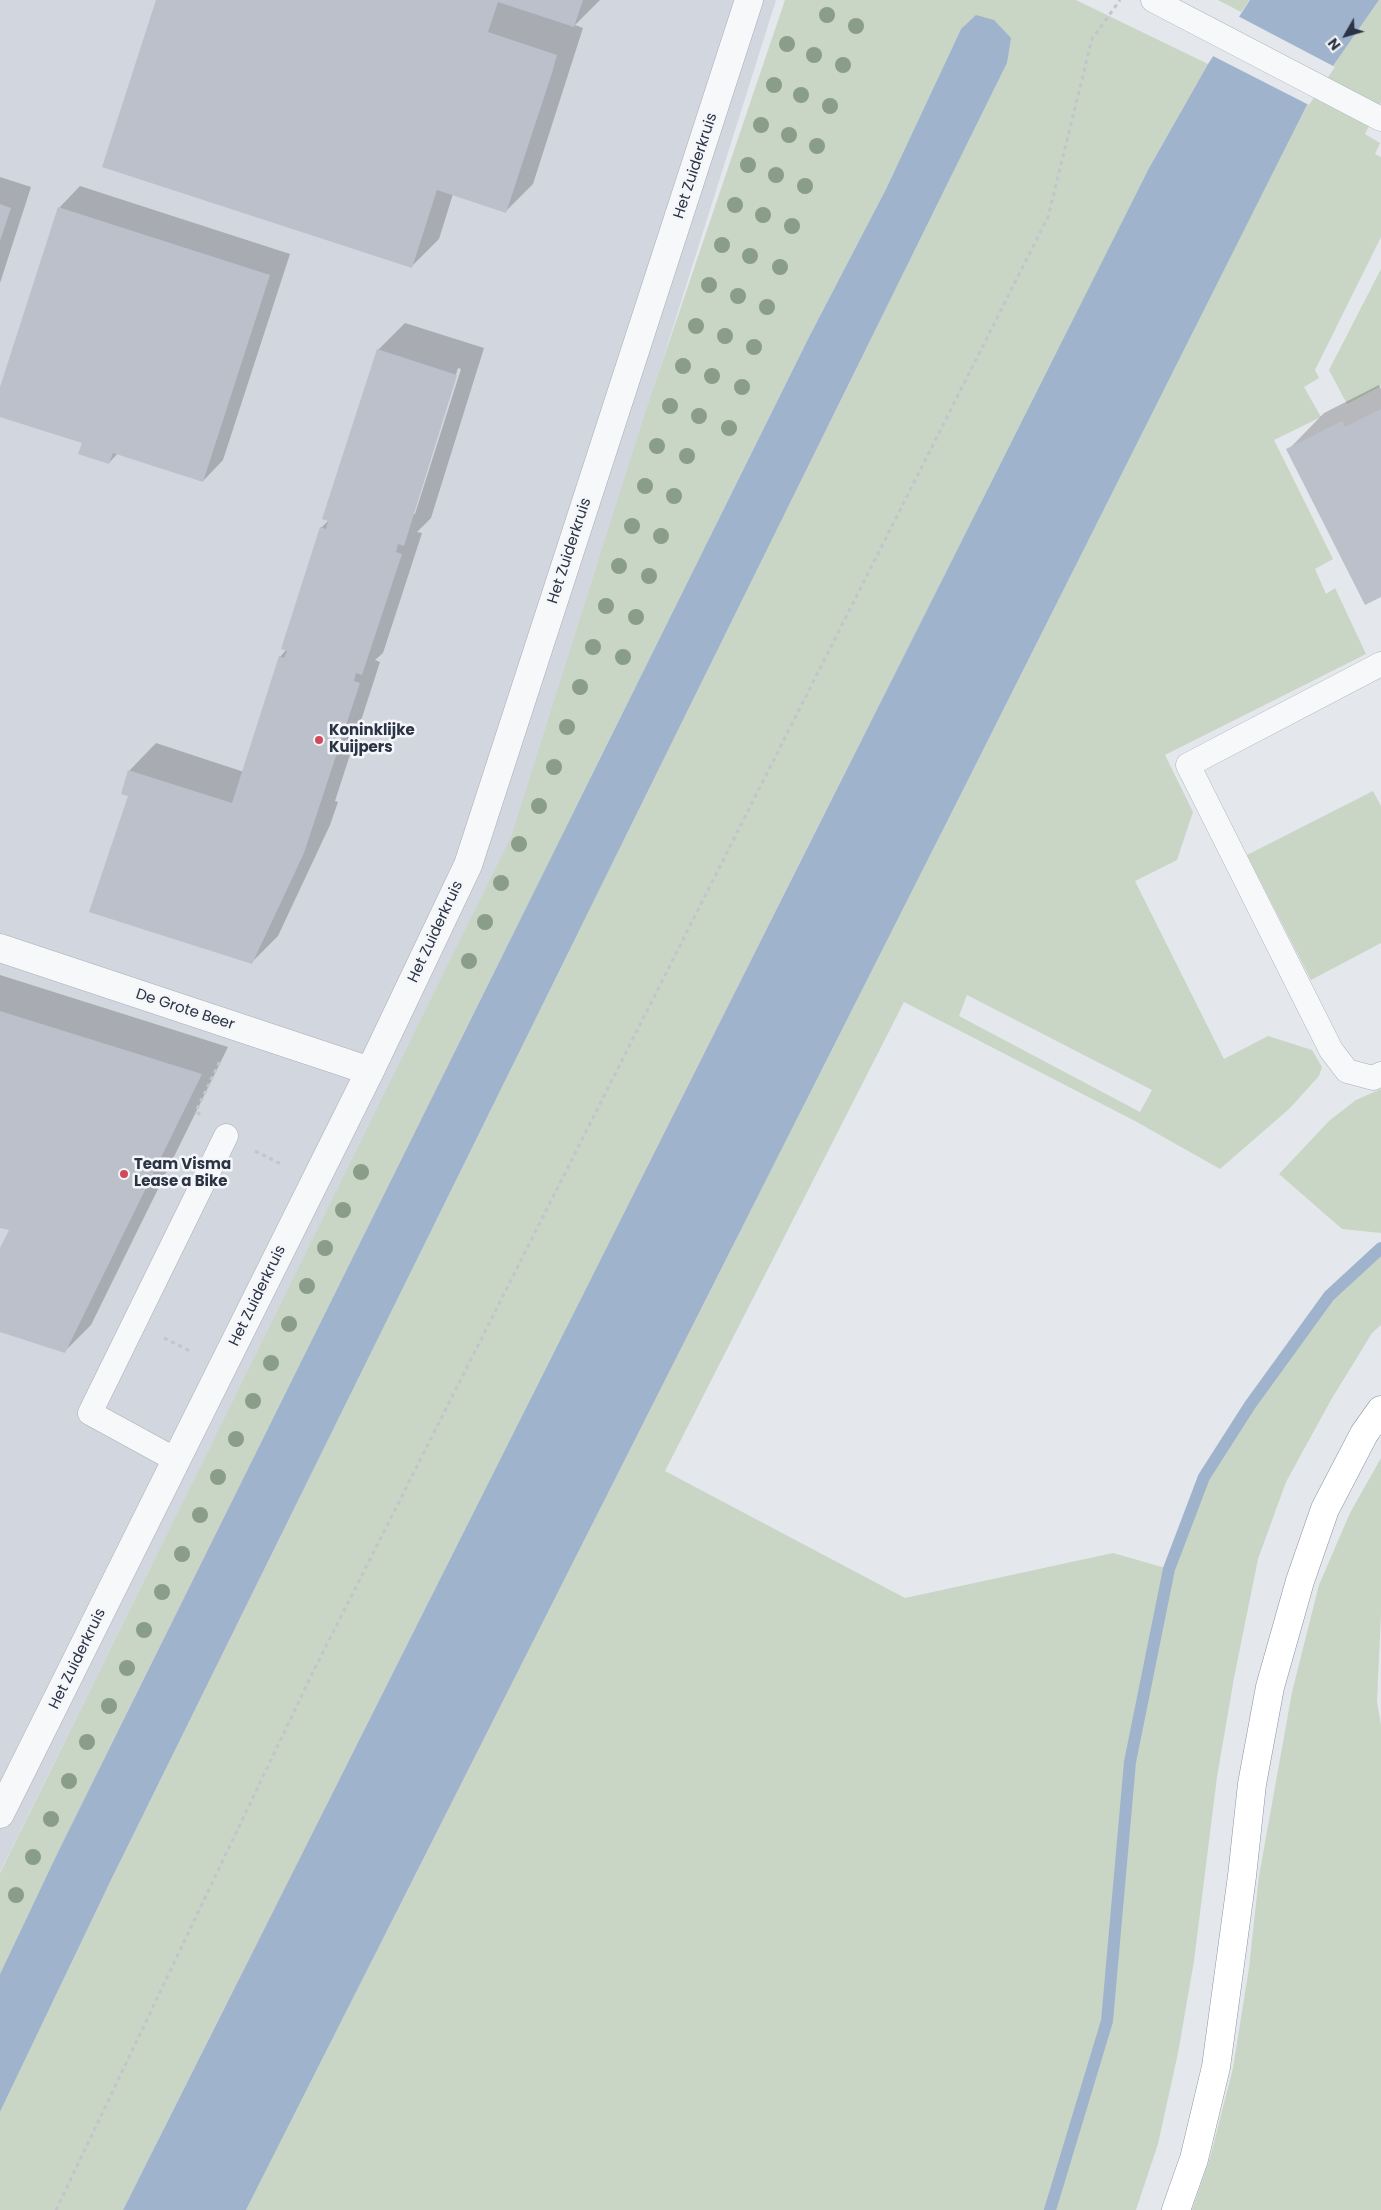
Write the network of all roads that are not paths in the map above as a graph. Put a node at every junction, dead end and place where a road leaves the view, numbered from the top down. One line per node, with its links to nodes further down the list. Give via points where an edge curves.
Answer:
1 (749, 0): 6 (street, Het Zuiderkruis, via 468,865)
2 (1157, 2): 3 (lane)
3 (1378, 118)
4 (1381, 664): 7 (lane, via 1188,765 1331,1050 1346,1071 1373,1078)
5 (0, 948): 6 (street, De Grote Beer)
6 (370, 1071): 10 (street, Het Zuiderkruis)
7 (1381, 1074)
8 (226, 1136): 10 (lane, via 90,1413)
9 (1381, 1410): 12 (highway, via 1364,1434 1325,1509 1300,1580 1270,1687 1252,1784 1216,2067 1194,2159)
10 (176, 1460): 11 (street, Het Zuiderkruis)
11 (0, 1814)
12 (1176, 2210)

